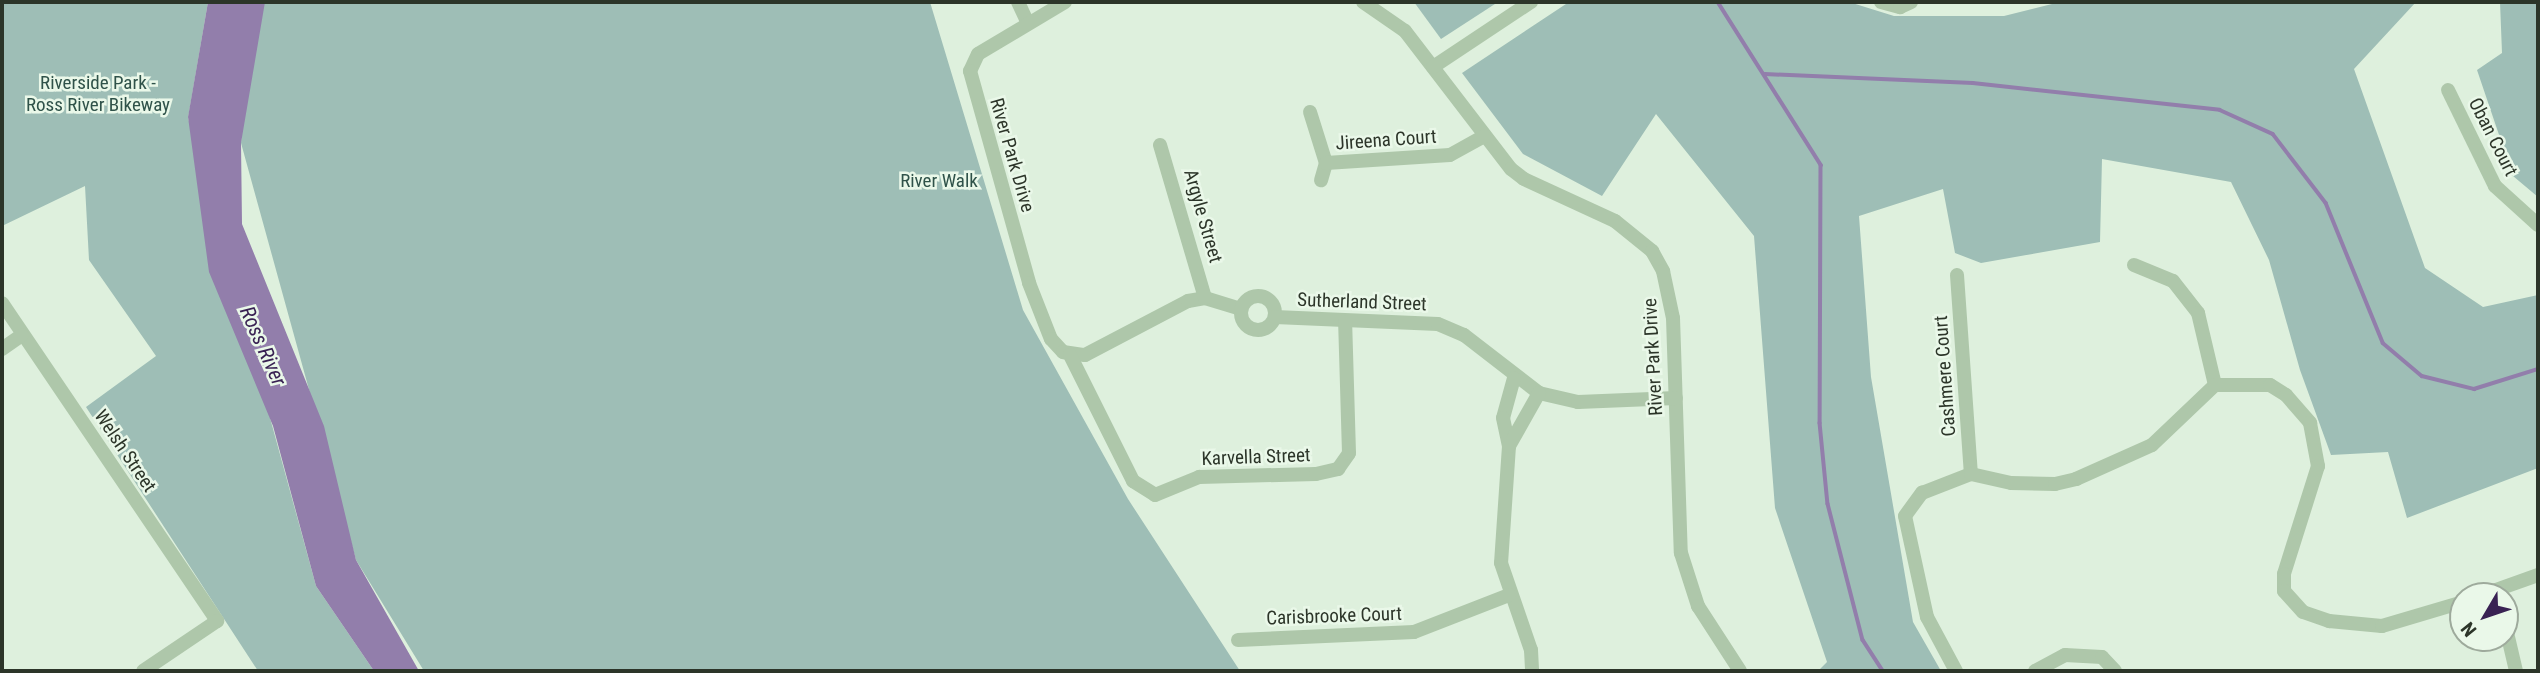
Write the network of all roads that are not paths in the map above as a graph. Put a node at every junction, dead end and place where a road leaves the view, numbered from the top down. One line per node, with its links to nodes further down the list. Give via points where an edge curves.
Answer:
1 (1018, 2): 7 (street)
2 (1065, 2): 7 (street, River Park Drive)
3 (1363, 2): 8 (street, River Park Drive, via 1405,31)
4 (1531, 2): 8 (street)
5 (1881, 2): 6 (street, via 1900,7)
6 (1911, 2)
7 (1028, 23): 25 (street, River Park Drive, via 978,54 971,81 1037,306 1051,339)
8 (1433, 66): 11 (street, River Park Drive)
9 (2448, 90): 15 (street, Oban Court, via 2495,186)
10 (1310, 112): 13 (street, Jireena Court)
11 (1484, 136): 13 (street, Jireena Court, via 1450,155); 29 (street, River Park Drive, via 1524,179 1615,221 1651,251 1670,294)
12 (1160, 145): 18 (street, Argyle Street)
13 (1326, 163): 14 (street, Jireena Court)
14 (1321, 180)
15 (2538, 225)
16 (2134, 265): 27 (street, via 2173,281 2197,313)
17 (1957, 275): 31 (street, Cashmere Court)
18 (1205, 299): 20 (street); 25 (street, via 1188,301 1093,352)
19 (2, 303): 23 (street, Welsh Street)
20 (1241, 309): 21 (street, via 1244,323 1256,330 1270,326); 21 (street, via 1250,297 1264,296 1272,303)
21 (1275, 317): 22 (street, Sutherland Street)
22 (1345, 323): 25 (street, Karvella Street, via 1349,453 1338,469 1317,474 1199,477 1155,495 1133,481); 26 (street, Sutherland Street, via 1438,324 1464,335)
23 (22, 335): 24 (street); 38 (street, Welsh Street, via 217,621)
24 (2, 349)
25 (1070, 355)
26 (1514, 378): 28 (street, Sutherland Street); 30 (street, via 1503,418)
27 (2215, 385): 31 (street, via 2152,445 2076,479 2055,484 2011,483); 35 (street, via 2270,385 2286,395 2310,423 2318,466 2284,574 2284,591 2303,612 2329,621 2382,626)
28 (1539, 393): 29 (street, Sutherland Street, via 1578,402); 30 (street)
29 (1676, 398): 40 (street, River Park Drive, via 1681,553 1698,607)
30 (1509, 446): 34 (street, via 1501,563)
31 (1971, 474): 41 (street, via 1922,493 1905,516 1927,617)
32 (2538, 575): 33 (street)
33 (2519, 584)
34 (1509, 595): 36 (street, Carisbrooke Court, via 1415,632); 39 (street, via 1531,650)
35 (2449, 605)
36 (1238, 639)
37 (2512, 652): 44 (street)
38 (143, 671)
39 (1532, 671)
40 (1741, 671)
41 (1956, 671)
42 (2035, 671): 43 (street, via 2065,655 2102,657)
43 (2115, 671)
44 (2516, 671)

